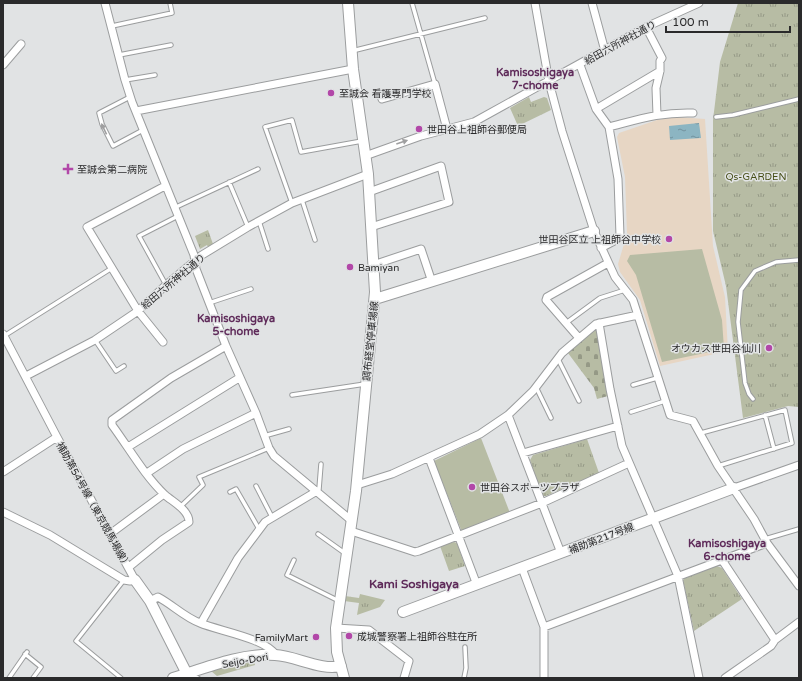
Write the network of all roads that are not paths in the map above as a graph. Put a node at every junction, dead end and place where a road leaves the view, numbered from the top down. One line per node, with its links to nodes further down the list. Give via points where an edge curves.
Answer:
1 (105, 3): 9 (street)
2 (170, 3): 9 (lane, via 172,13)
3 (348, 3): 15 (street, 調布経堂停車場線)
4 (412, 3): 11 (lane)
5 (535, 3): 23 (street)
6 (592, 3): 14 (street)
7 (699, 3): 10 (street, 給田六所神社通り)
8 (485, 18): 11 (lane)
9 (112, 26): 16 (street)
10 (646, 27): 14 (street, 給田六所神社通り); 20 (street, via 661,54)
11 (422, 35): 15 (lane); 24 (lane)
12 (21, 44): 17 (street)
13 (171, 45): 16 (lane)
14 (605, 51): 18 (street, 給田六所神社通り)
15 (351, 52): 19 (street, 調布経堂停車場線)
16 (118, 55): 22 (street)
17 (3, 65)
18 (580, 65): 23 (street, 給田六所神社通り); 28 (street)
19 (353, 69): 29 (street); 36 (street, 調布経堂停車場線)
20 (660, 71): 28 (street); 30 (street, via 656,88)
21 (154, 75): 22 (lane)
22 (125, 80): 25 (street)
23 (549, 82): 34 (street, 給田六所神社通り, via 474,122); 50 (street)
24 (435, 84): 26 (street); 34 (street)
25 (130, 97): 29 (street); 35 (lane, one-way to 25, via 113,146 102,124 99,113)
26 (382, 99)
27 (799, 99): 32 (lane)
28 (596, 109): 33 (street)
29 (136, 111): 35 (street)
30 (657, 114): 31 (street); 33 (street)
31 (693, 114)
32 (716, 117)
33 (609, 127): 52 (street, via 618,179 620,236)
34 (447, 129): 37 (street, 給田六所神社通り, one-way to 34)
35 (143, 130): 41 (street)
36 (363, 141): 37 (street, 調布経堂停車場線); 44 (lane, via 301,152 292,120 265,127)
37 (366, 156): 39 (street, 調布経堂停車場線)
38 (258, 169): 40 (lane)
39 (368, 174): 42 (street, 調布経堂停車場線); 43 (street, 給田六所神社通り)
40 (229, 182): 45 (lane); 48 (lane)
41 (165, 186): 45 (street); 58 (street, via 87,226)
42 (369, 192): 49 (street, 調布経堂停車場線); 49 (street, via 441,166 449,202)
43 (302, 200): 44 (street, 給田六所神社通り); 51 (lane)
44 (292, 203): 47 (street, 給田六所神社通り)
45 (174, 208): 46 (street)
46 (178, 216): 55 (street); 60 (lane, via 139,236)
47 (258, 221): 48 (street, 給田六所神社通り); 53 (lane)
48 (248, 227): 55 (street, 給田六所神社通り)
49 (371, 227): 57 (street, 調布経堂停車場線)
50 (594, 231): 52 (street); 59 (street)
51 (315, 240)
52 (601, 248): 56 (street)
53 (268, 249)
54 (799, 260): 83 (lane, via 776,262 756,271 741,290 738,322 745,383)
55 (194, 261): 60 (street, 給田六所神社通り); 64 (street)
56 (608, 263): 62 (street); 67 (street, via 547,297 546,300)
57 (373, 265): 59 (street, via 421,249); 63 (street, 調布経堂停車場線)
58 (112, 268): 65 (street); 69 (lane)
59 (432, 282): 63 (street)
60 (166, 285): 65 (street, 給田六所神社通り)
61 (251, 289): 64 (lane)
62 (625, 290): 66 (street, via 633,300); 67 (lane, via 600,298)
63 (375, 299): 79 (street, 調布経堂停車場線)
64 (209, 303): 73 (street)
65 (138, 311): 71 (street, 給田六所神社通り); 72 (street)
66 (638, 316): 68 (street); 78 (street)
67 (566, 323): 70 (street)
68 (599, 323): 70 (street); 91 (street)
69 (3, 335): 76 (street, 補助第54号線（東京競馬場線）)
70 (579, 338): 74 (street)
71 (95, 340): 75 (lane, via 116,371); 76 (street, 給田六所神社通り)
72 (163, 342)
73 (226, 346): 77 (street); 96 (street, via 171,378 112,420 112,425)
74 (558, 359): 81 (street); 84 (lane)
75 (124, 366)
76 (26, 376): 95 (street, 補助第54号線（東京競馬場線）)
77 (239, 378): 87 (street); 96 (street)
78 (657, 378): 80 (lane); 85 (street)
79 (365, 384): 82 (lane); 107 (street, 調布経堂停車場線)
80 (633, 384)
81 (536, 387): 89 (street); 90 (lane)
82 (292, 395)
83 (752, 399)
84 (579, 401)
85 (665, 401): 86 (lane); 93 (street, via 670,415 694,421)
86 (631, 412)
87 (256, 413): 94 (street); 106 (street, via 183,449)
88 (765, 415): 93 (lane); 98 (lane); 98 (lane, via 785,410 792,443)
89 (508, 416): 99 (street); 100 (street, via 480,434)
90 (551, 418)
91 (618, 426): 99 (street); 101 (street)
92 (290, 428): 94 (lane)
93 (700, 433): 104 (street)
94 (264, 436): 97 (street)
95 (57, 437): 105 (street); 121 (street, 補助第54号線（東京競馬場線）)
96 (128, 447): 106 (street)
97 (269, 448): 110 (street, via 274,456); 114 (lane, via 199,477 204,485)
98 (774, 449): 104 (lane)
99 (523, 453): 113 (street)
100 (429, 458): 107 (street); 123 (street)
101 (629, 463): 113 (street); 117 (street)
102 (321, 464): 110 (lane)
103 (799, 465): 109 (street, 補助第217号線)
104 (718, 466): 109 (street)
105 (3, 472)
106 (146, 473): 112 (street)
107 (357, 485): 118 (street, 調布経堂停車場線)
108 (256, 486): 116 (lane)
109 (734, 488): 117 (street, 補助第217号線); 124 (street)
110 (317, 491): 116 (street); 118 (street)
111 (230, 492): 119 (lane, via 236,489)
112 (164, 494): 114 (street); 121 (street)
113 (542, 503): 123 (street); 125 (street)
114 (180, 507): 129 (street, via 189,518 189,522)
115 (3, 512): 132 (street, via 50,535)
116 (272, 517): 119 (street)
117 (654, 518): 125 (street, 補助第217号線); 131 (street)
118 (352, 526): 123 (street, via 415,552); 126 (street, 調布経堂停車場線)
119 (259, 529): 140 (street, via 238,558)
120 (799, 529): 124 (lane)
121 (110, 534): 129 (street, 補助第54号線（東京競馬場線）)
122 (318, 534): 126 (lane)
123 (459, 536): 135 (street)
124 (766, 541): 128 (street); 134 (street)
125 (561, 553): 130 (street, 補助第217号線)
126 (347, 555): 137 (street, 調布経堂停車場線)
127 (294, 560): 137 (lane, via 287,575)
128 (722, 560): 131 (street); 143 (street)
129 (129, 567): 133 (street, 補助第54号線（東京競馬場線）)
130 (522, 568): 135 (street, 補助第217号線); 141 (street)
131 (678, 576): 141 (street); 157 (street)
132 (124, 580): 133 (street); 150 (lane, via 76,641)
133 (135, 580): 136 (street, 補助第54号線（東京競馬場線）)
134 (798, 583)
135 (476, 585): 138 (street, 補助第217号線)
136 (150, 601): 140 (street, via 158,597 183,615); 147 (street, 補助第54号線（東京競馬場線）)
137 (340, 601): 142 (street, 調布経堂停車場線)
138 (403, 612)
139 (799, 622): 143 (street)
140 (200, 623): 145 (street, via 231,632 272,649)
141 (544, 627): 156 (street)
142 (336, 628): 146 (street, 調布経堂停車場線, via 337,652); 154 (street, via 371,631 409,661)
143 (775, 640): 158 (street, via 771,646)
144 (465, 647): 155 (lane)
145 (276, 655): 146 (street, Seijo-Dori, via 330,668); 147 (street, Seijo-Dori, via 247,658)
146 (341, 666): 153 (street, 調布経堂停車場線)
147 (187, 674): 151 (street, Seijo-Dori); 152 (lane)
148 (9, 678): 149 (lane, via 26,654 41,667)
149 (33, 678)
150 (121, 678)
151 (173, 678)
152 (198, 678)
153 (344, 678)
154 (404, 678)
155 (464, 678)
156 (544, 678)
157 (699, 678)
158 (725, 678)

